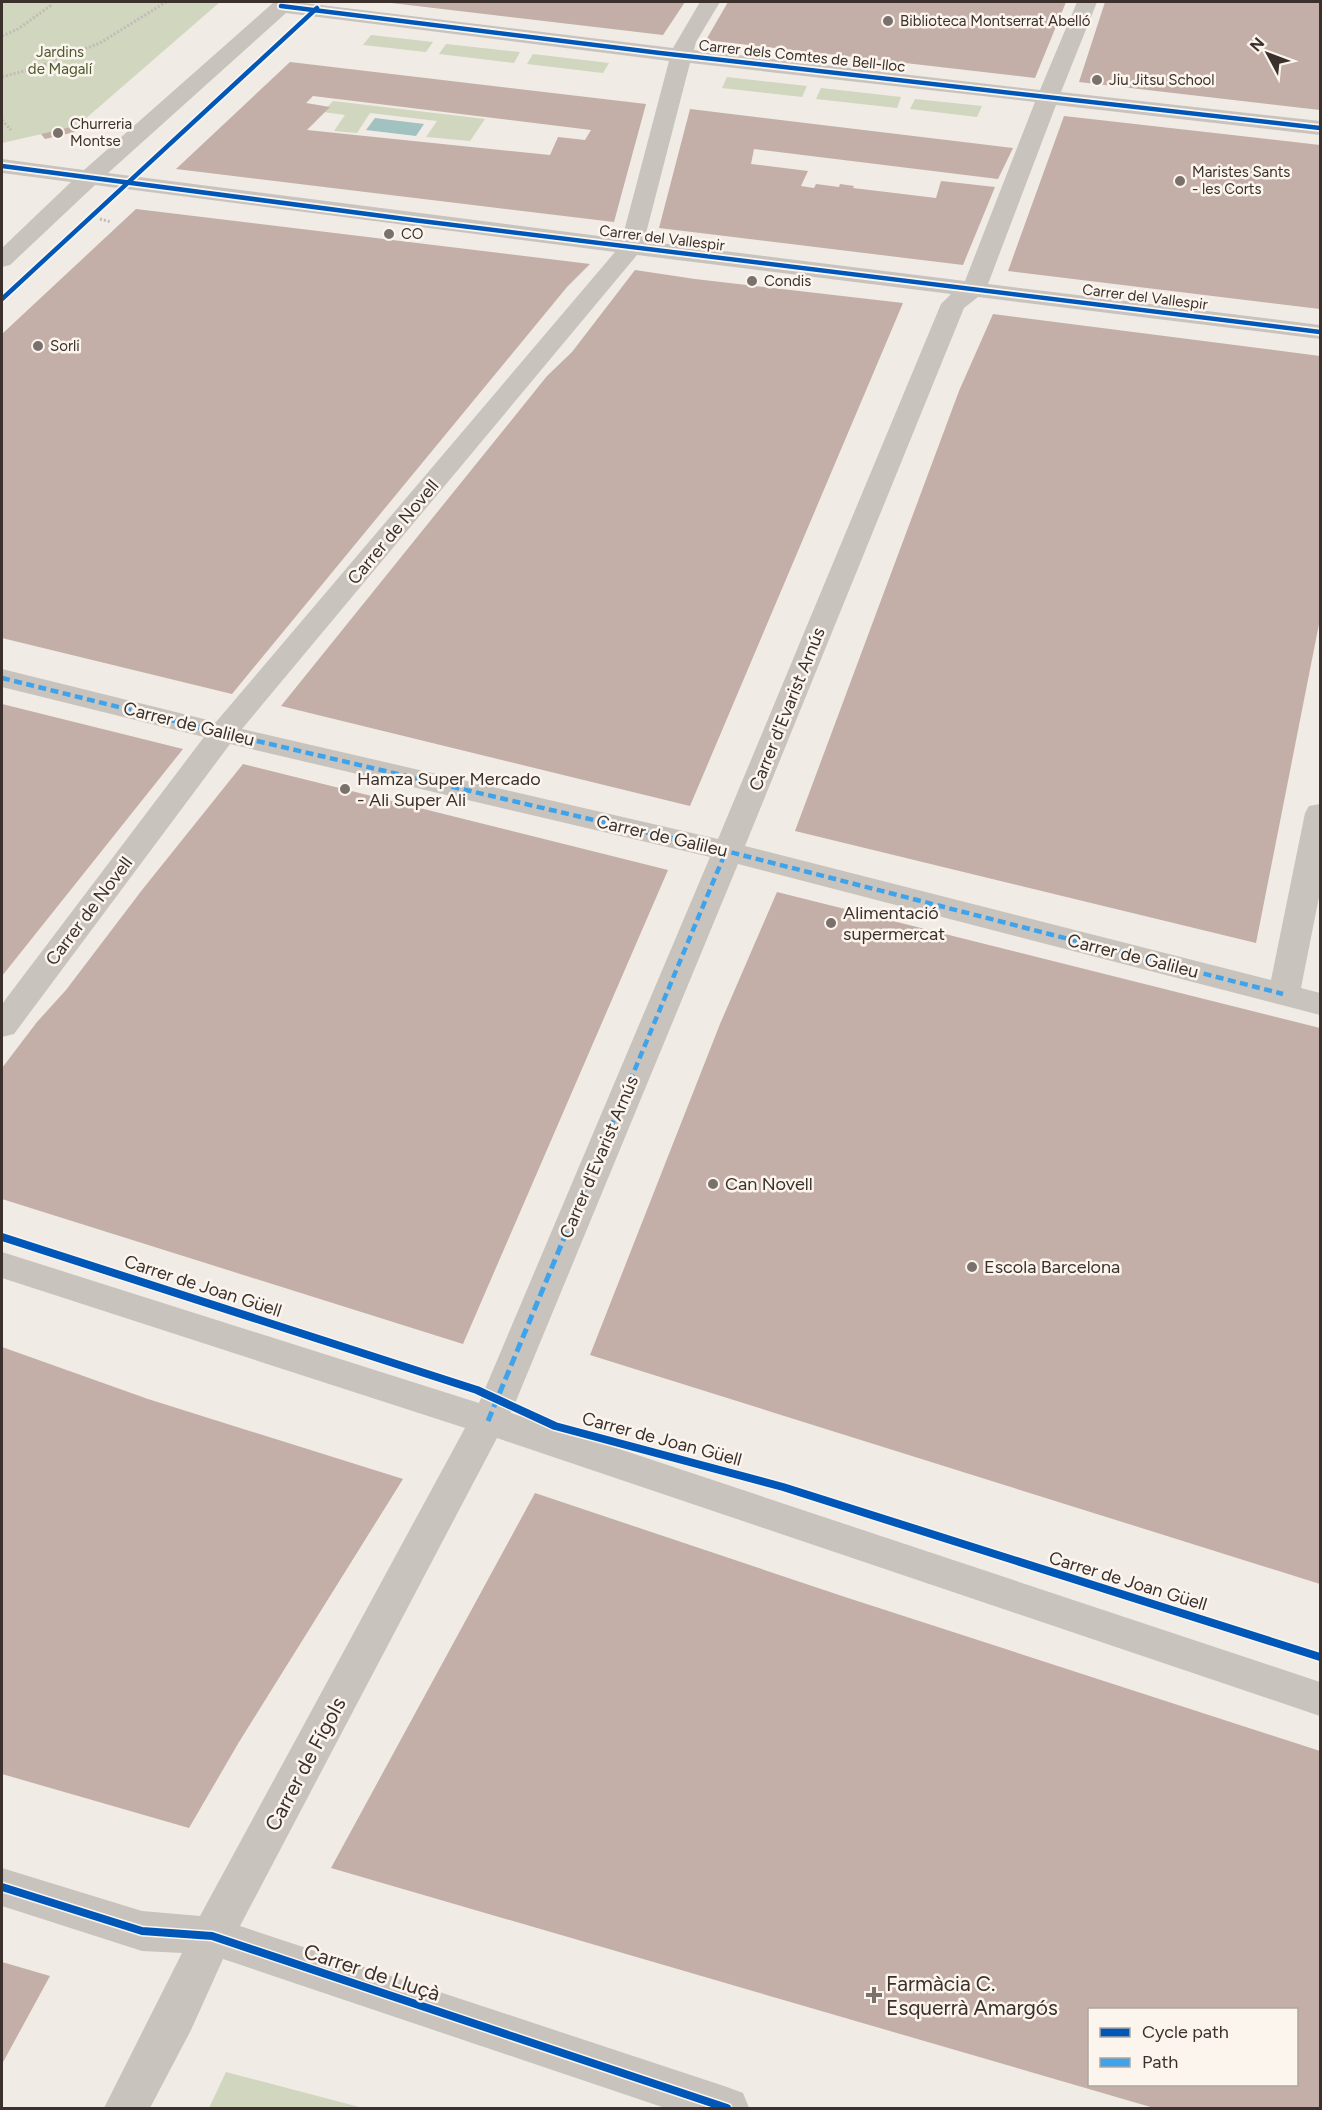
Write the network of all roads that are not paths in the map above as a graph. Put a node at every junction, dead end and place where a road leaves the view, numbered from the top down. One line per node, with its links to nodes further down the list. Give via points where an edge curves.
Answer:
1 (710, 2): 4 (street, Carrer de Novell)
2 (1088, 2): 5 (street, Carrer d'Evarist Arnús)
3 (283, 4): 4 (street, Carrer dels Comtes de Bell-lloc); 8 (street)
4 (681, 55): 5 (street, Carrer dels Comtes de Bell-lloc); 9 (street, Carrer de Novell)
5 (1048, 96): 6 (street, Carrer dels Comtes de Bell-lloc); 11 (street, Carrer d'Evarist Arnús)
6 (1320, 128)
7 (2, 166): 8 (street, Carrer del Vallespir)
8 (89, 178): 9 (street, Carrer del Vallespir); 10 (street)
9 (631, 246): 11 (street, Carrer del Vallespir); 14 (street, Carrer de Novell)
10 (2, 261)
11 (974, 288): 12 (street, Carrer del Vallespir); 16 (street, Carrer d'Evarist Arnús, via 953,304)
12 (1320, 332)
13 (2, 678): 14 (street, Carrer de Galileu)
14 (223, 733): 16 (street, Carrer de Galileu); 19 (street, Carrer de Novell)
15 (1320, 813): 17 (street)
16 (726, 851): 17 (street, Carrer de Galileu); 21 (street, Carrer d'Evarist Arnús)
17 (1283, 994): 18 (street, Carrer de Galileu)
18 (1320, 1004)
19 (2, 1026)
20 (2, 1265): 21 (street, Carrer de Joan Güell)
21 (488, 1421): 22 (street, Carrer de Joan Güell); 24 (street, Carrer de Fígols)
22 (1320, 1699)
23 (2, 1887): 24 (street, Carrer de Lluçà, via 142,1931)
24 (212, 1936): 25 (street, Carrer de Fígols); 26 (street, Carrer de Lluçà)
25 (126, 2109)
26 (727, 2109)

